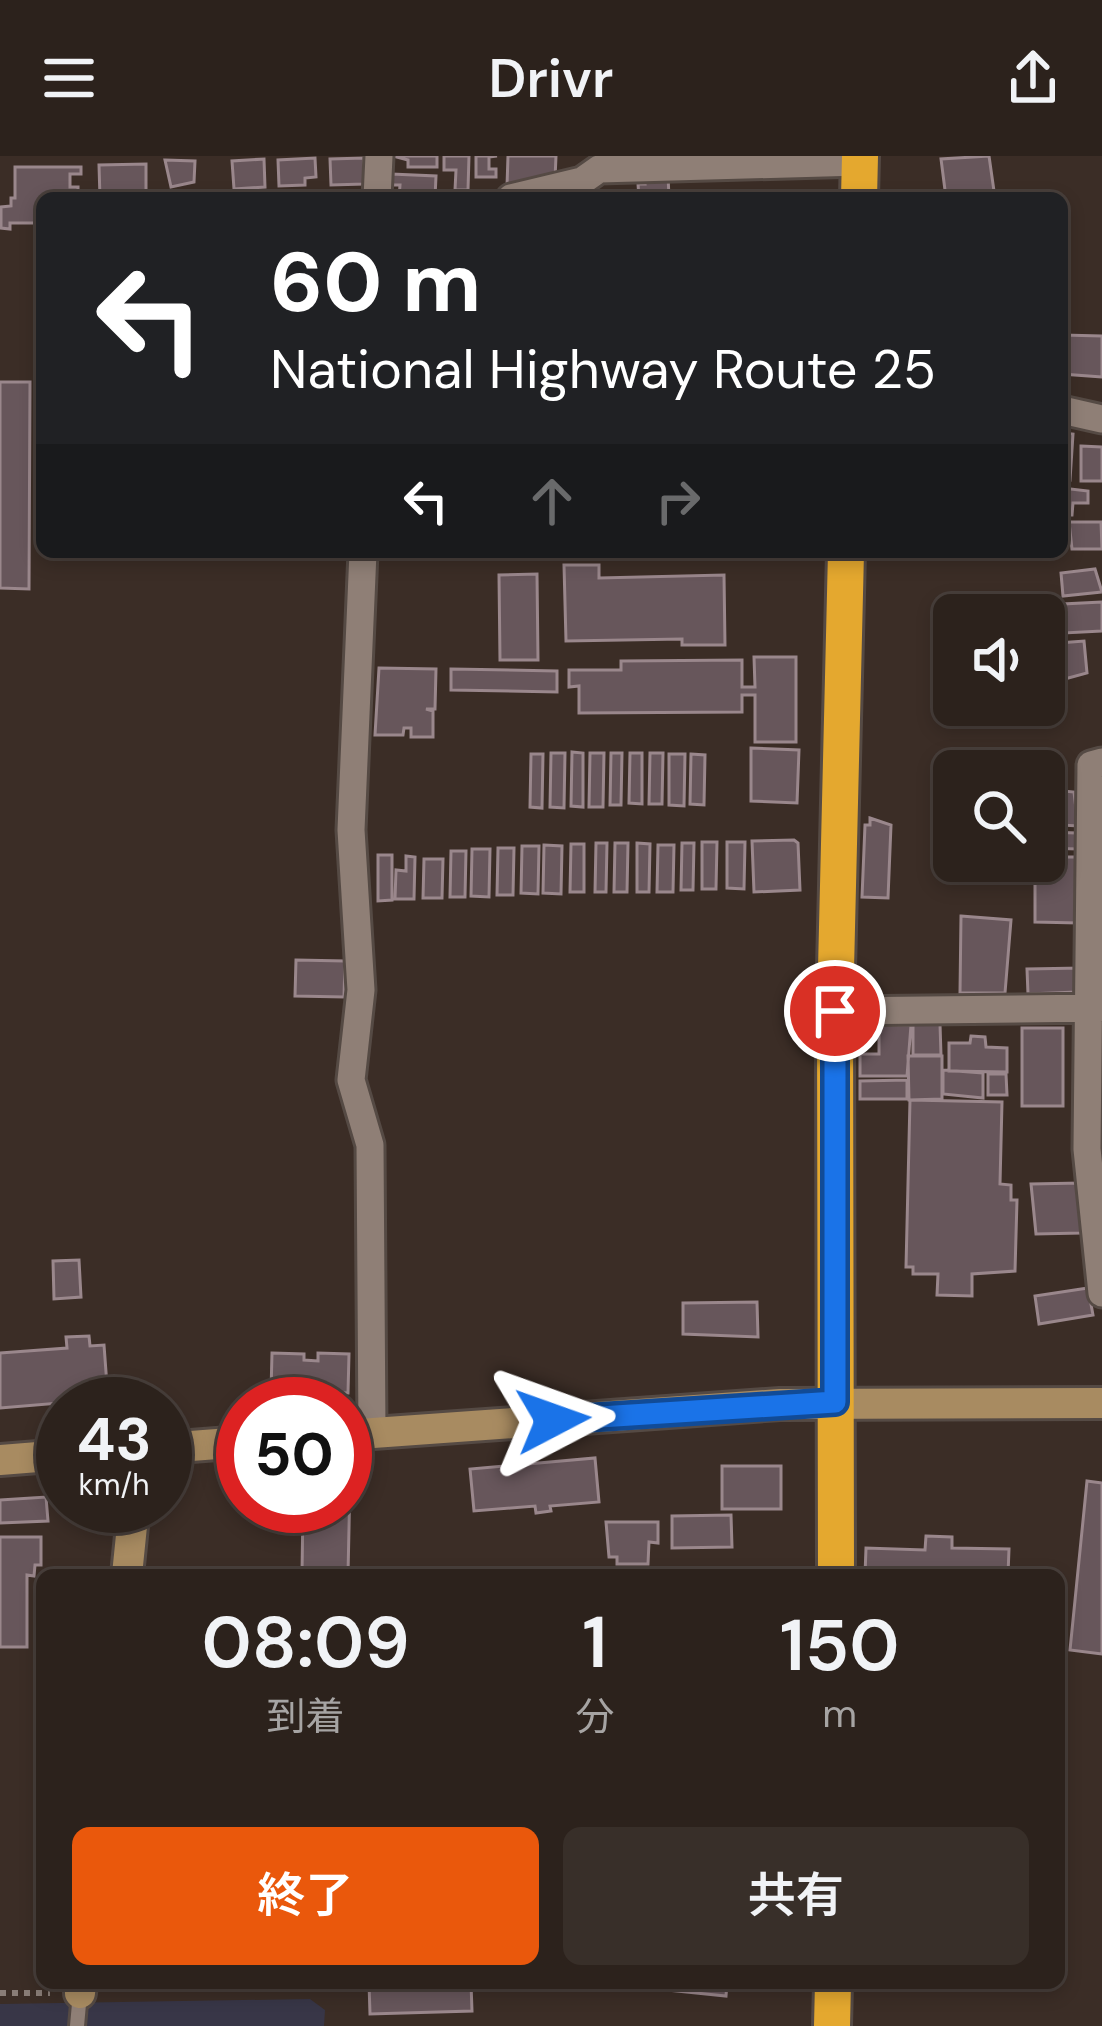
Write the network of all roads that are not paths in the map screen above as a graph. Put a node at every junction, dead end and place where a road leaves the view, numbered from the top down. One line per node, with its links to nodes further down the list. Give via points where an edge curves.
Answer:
1 (379, 156): 3 (street)
2 (860, 172): 4 (street, via 599,169)
3 (377, 192)
4 (536, 192)
5 (1068, 411): 6 (street)
6 (1102, 418)
7 (363, 558): 13 (street, via 351,830 361,990 351,1080 370,1145)
8 (846, 558): 11 (highway)
9 (1102, 762): 10 (street, via 1091,765)
10 (1095, 1008): 11 (street); 12 (street, via 1087,1149)
11 (835, 1011): 14 (highway)
12 (1102, 1293)
13 (360, 1377)
14 (835, 1402): 15 (main road); 16 (main road); 21 (highway)
15 (1102, 1403)
16 (372, 1433)
17 (36, 1458): 18 (main road)
18 (0, 1460)
19 (131, 1533): 20 (main road)
20 (128, 1569)
21 (836, 1569)
22 (81, 1989): 24 (lane)
23 (833, 1989): 25 (highway)
24 (77, 2026)
25 (832, 2026)

